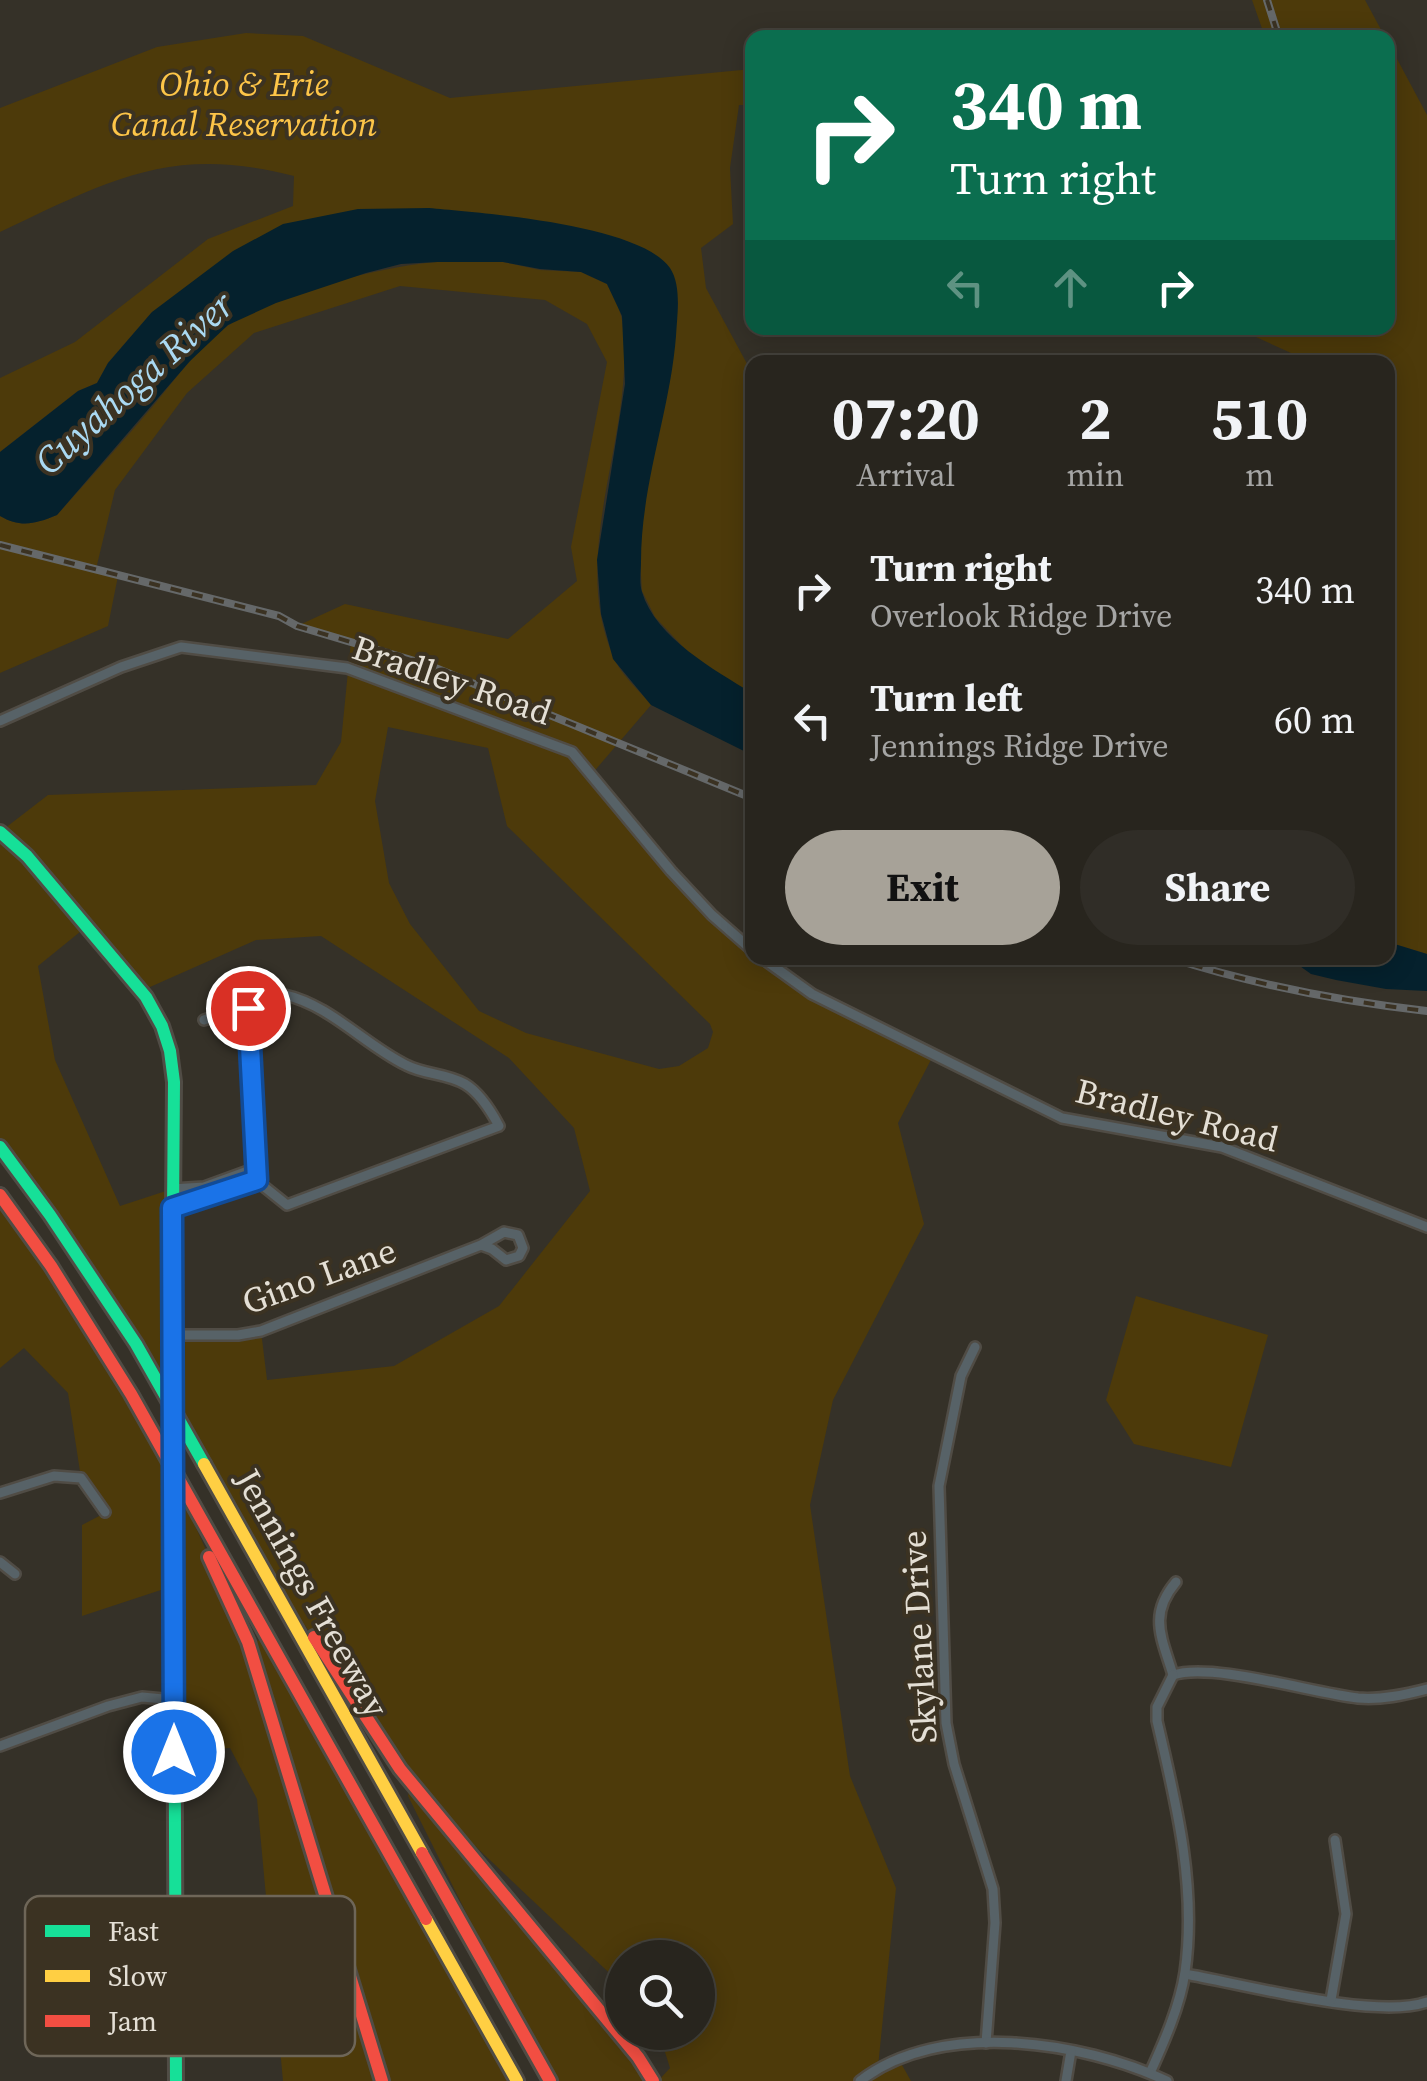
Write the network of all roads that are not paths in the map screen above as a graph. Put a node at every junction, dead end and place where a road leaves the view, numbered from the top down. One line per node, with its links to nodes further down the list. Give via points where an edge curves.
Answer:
1 (0, 721): 3 (street, Bradley Road, via 181,647 348,668 572,752 671,872)
2 (0, 832): 10 (main road, via 146,997 162,1026 174,1082)
3 (745, 944)
4 (772, 965): 13 (street, Bradley Road, via 812,994 1062,1118 1222,1147)
5 (248, 1008): 6 (street); 8 (street); 9 (street, via 259,998 282,994 318,1008 401,1063 469,1086 499,1126 287,1205)
6 (204, 1020)
7 (0, 1147): 22 (main road, Jennings Freeway, via 136,1344)
8 (256, 1168): 9 (street); 10 (street, via 204,1187)
9 (257, 1180): 12 (street)
10 (172, 1190): 12 (main road)
11 (0, 1195): 17 (main road, Jennings Freeway, via 90,1324)
12 (172, 1208): 15 (main road)
13 (1427, 1227)
14 (481, 1245): 15 (street, Gino Lane, via 261,1331)
15 (172, 1340): 26 (main road, bridge)
16 (975, 1347): 35 (street, Skylane Drive, via 960,1376 938,1486 946,1723 993,1889)
17 (164, 1456): 30 (main road, via 248,1642); 41 (main road, Jennings Freeway)
18 (0, 1493): 19 (street, via 54,1476 82,1478)
19 (105, 1512)
20 (0, 1562): 21 (street)
21 (15, 1574)
22 (272, 1580): 42 (main road, Jennings Freeway); 43 (main road, via 400,1769)
23 (1176, 1582): 24 (street, via 1158,1621)
24 (1173, 1675): 25 (street, via 1200,1671 1358,1698); 31 (street, via 1156,1721 1184,1848)
25 (1427, 1690)
26 (174, 1700): 27 (street, via 108,1706); 29 (main road)
27 (0, 1746)
28 (1335, 1840): 33 (street, via 1346,1914)
29 (175, 1896)
30 (326, 1896)
31 (1185, 1974): 33 (street); 38 (street)
32 (355, 1993): 40 (main road)
33 (1331, 2000): 34 (street, via 1395,2009)
34 (1427, 2002)
35 (986, 2043): 36 (street); 44 (street, via 898,2058)
36 (1071, 2051): 38 (street); 45 (street)
37 (176, 2056): 39 (main road)
38 (1150, 2073): 46 (street)
39 (176, 2081)
40 (382, 2081)
41 (517, 2081)
42 (550, 2081)
43 (653, 2081)
44 (860, 2081)
45 (1066, 2081)
46 (1167, 2081)

